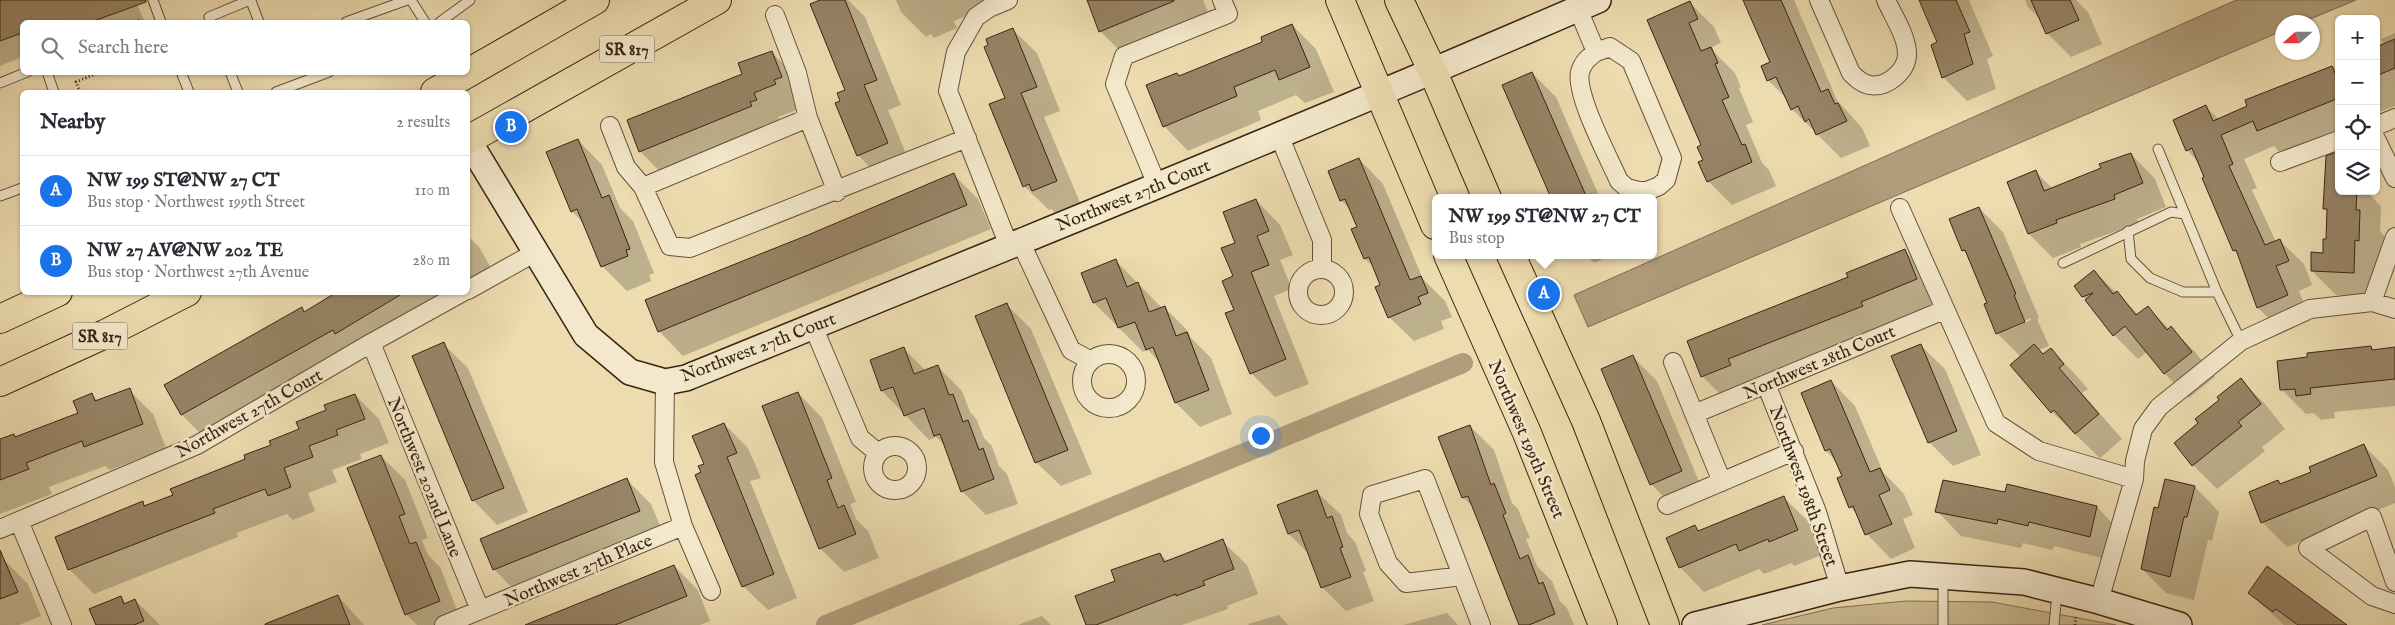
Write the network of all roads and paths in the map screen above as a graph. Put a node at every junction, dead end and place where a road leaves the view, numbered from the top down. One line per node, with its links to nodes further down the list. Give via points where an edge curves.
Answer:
1 (153, 0): 15 (lane)
2 (409, 0): 18 (lane); 19 (lane)
3 (470, 0): 20 (lane)
4 (595, 0): 22 (main road)
5 (717, 0): 45 (main road, SR 817)
6 (1008, 0): 44 (street, via 976,17 956,52 948,91)
7 (1222, 0): 52 (street, via 1228,14 1124,56 1115,84)
8 (1340, 0): 38 (main road)
9 (1819, 0): 10 (street, via 1851,72 1869,86 1878,86 1897,75 1904,67 1907,55)
10 (1886, 0)
11 (250, 1): 16 (lane, via 209,17); 17 (lane)
12 (1403, 3): 23 (main road)
13 (1588, 4): 21 (street); 23 (street, Northwest 27th Court)
14 (775, 15): 39 (street, via 797,73)
15 (161, 20)
16 (210, 20)
17 (258, 20)
18 (352, 20)
19 (424, 20)
20 (443, 20)
21 (1596, 52): 21 (street, via 1585,60 1580,72 1582,96 1619,181 1627,188 1639,191 1659,186 1666,180 1672,158 1630,61 1610,47)
22 (470, 69)
23 (1433, 72): 38 (street, Northwest 27th Court); 56 (main road)
24 (20, 75): 31 (lane)
25 (47, 75): 32 (lane)
26 (93, 75): 33 (path, via 76,82)
27 (182, 75): 34 (lane)
28 (231, 75): 35 (lane)
29 (321, 75): 36 (lane)
30 (457, 76): 37 (main road)
31 (0, 83)
32 (53, 90)
33 (79, 90)
34 (188, 90)
35 (237, 90)
36 (281, 90)
37 (438, 90)
38 (1379, 94): 43 (street, Northwest 27th Court); 60 (main road)
39 (808, 118): 53 (street); 55 (street)
40 (2395, 118): 41 (street)
41 (2380, 124)
42 (610, 126): 53 (street, via 626,167)
43 (1279, 135): 52 (street, Northwest 27th Court); 68 (street, via 1322,240)
44 (967, 138): 55 (street); 63 (street)
45 (470, 139)
46 (2335, 141): 50 (street)
47 (470, 143): 64 (street)
48 (2380, 147): 51 (street)
49 (2158, 150): 59 (lane)
50 (2280, 162)
51 (2395, 178)
52 (1157, 185): 63 (street, Northwest 27th Court)
53 (643, 186): 55 (street, via 670,246 690,248)
54 (20, 189): 57 (lane)
55 (837, 192)
56 (1485, 194)
57 (0, 196)
58 (1900, 208): 76 (street)
59 (2185, 214): 61 (lane, via 2171,212); 70 (lane)
60 (1432, 218)
61 (2128, 231): 67 (lane); 70 (lane, via 2131,259 2150,278 2183,292)
62 (2395, 237): 74 (street)
63 (1015, 243): 78 (street, Northwest 27th Court); 81 (street, via 1071,350)
64 (536, 252): 69 (street); 84 (street, via 586,335 630,372)
65 (1450, 259): 107 (main road, Northwest 199th Street, via 1527,433)
66 (1513, 259): 108 (main road, via 1586,421)
67 (2063, 263)
68 (1322, 269)
69 (470, 289)
70 (2217, 292): 79 (lane)
71 (52, 295): 77 (main road)
72 (181, 295): 83 (main road, SR 817)
73 (458, 295): 80 (street, Northwest 27th Court)
74 (2372, 302): 75 (street); 79 (street, via 2310,309)
75 (2395, 309)
76 (1944, 310): 85 (street, Northwest 28th Court); 89 (street, via 1996,423 2039,451)
77 (0, 319)
78 (813, 326): 84 (street, Northwest 27th Court, via 686,378); 88 (street, via 860,438)
79 (2241, 341): 89 (street, via 2159,407 2143,429)
80 (371, 343): 92 (street, Northwest 27th Court, via 197,445); 103 (street, Northwest 202nd Lane)
81 (1091, 361)
82 (1673, 362): 86 (street)
83 (0, 382)
84 (665, 382): 93 (street, via 664,462)
85 (1766, 384): 86 (street, Northwest 28th Court); 87 (street, Northwest 198th Street)
86 (1694, 414): 90 (street)
87 (1794, 451): 90 (street); 98 (street, Northwest 198th Street)
88 (878, 454)
89 (2134, 479): 101 (street)
90 (1722, 482): 91 (street)
91 (1667, 506)
92 (19, 521): 94 (street, Northwest 27th Court); 104 (street)
93 (683, 526): 100 (street); 103 (street, Northwest 27th Place)
94 (0, 529)
95 (1462, 576): 95 (street, via 1425,478 1372,495 1369,514 1388,562 1406,583); 106 (street)
96 (1943, 577): 98 (street, via 1910,574); 99 (street, via 2024,582); 110 (lane)
97 (2395, 582): 102 (street, via 2372,517 2308,548 2372,596)
98 (1840, 588): 109 (street)
99 (2057, 590): 101 (street); 111 (lane)
100 (710, 591)
101 (2099, 601): 112 (street)
102 (2395, 604)
103 (480, 610): 105 (street, Northwest 27th Place)
104 (62, 625)
105 (444, 625)
106 (1481, 625)
107 (1603, 625)
108 (1665, 625)
109 (1695, 625)
110 (1943, 625)
111 (2054, 625)
112 (2179, 625)

